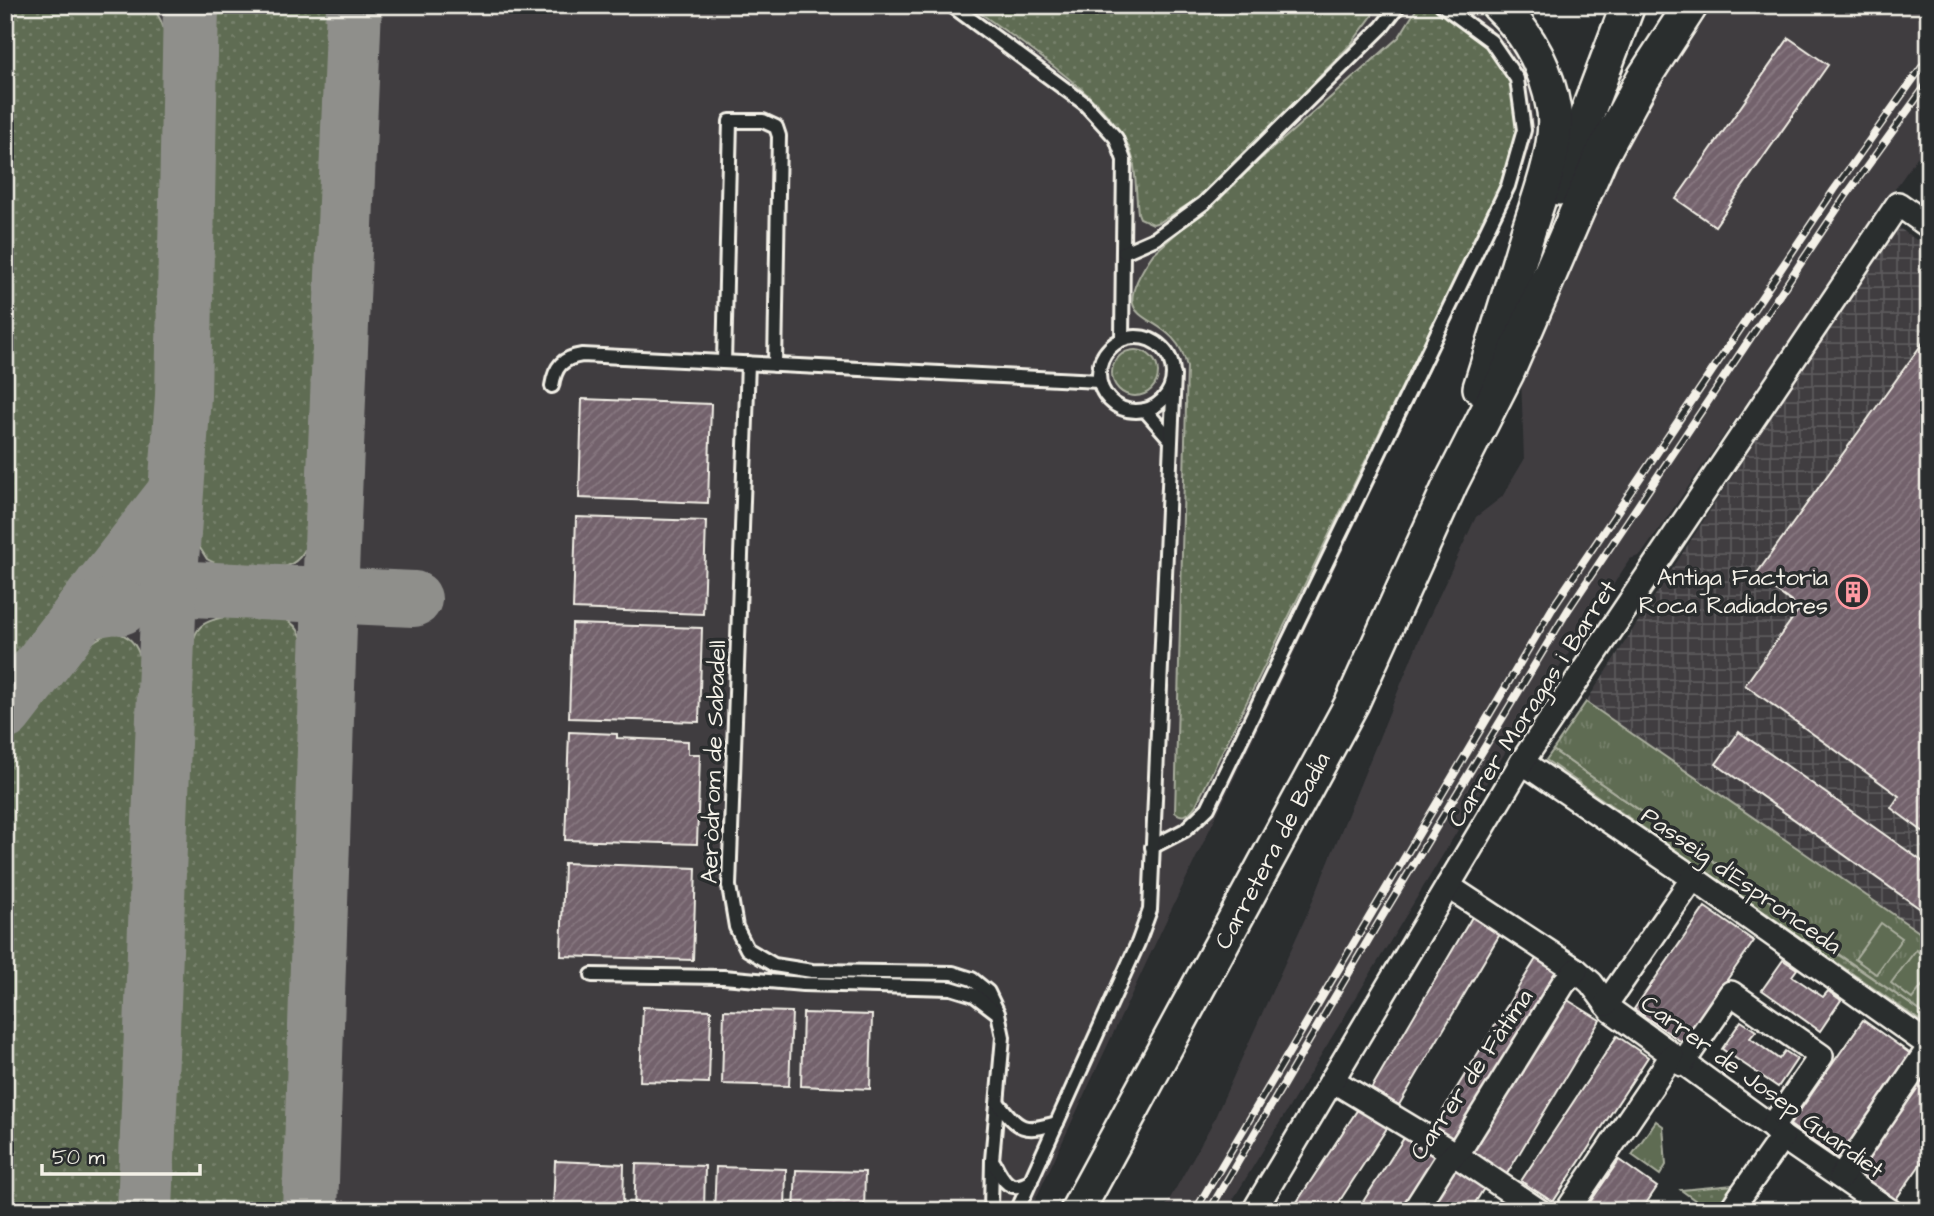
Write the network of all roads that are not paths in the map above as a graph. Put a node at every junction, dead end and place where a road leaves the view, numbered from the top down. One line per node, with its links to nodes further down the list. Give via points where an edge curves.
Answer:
1 (951, 5): 8 (lane, via 1084,103 1116,138 1124,160)
2 (1399, 5): 8 (lane, via 1204,203 1156,238)
3 (1442, 5): 20 (lane, via 1491,41 1517,79 1524,130 1508,186 1208,808 1185,830)
4 (1498, 5): 18 (street, via 1528,40 1546,75 1554,114 1551,151)
5 (1628, 5): 18 (street)
6 (1690, 5): 18 (street, via 1600,158 1507,373)
7 (1929, 226): 19 (street, Carrer Moragas i Barret, via 1898,204)
8 (1124, 252): 9 (lane)
9 (1122, 338): 13 (lane, via 1147,337 1159,343 1168,352); 14 (lane, via 1103,356)
10 (724, 362): 11 (lane); 12 (lane, via 730,121 763,121 776,127 779,136); 15 (lane, via 582,355 559,364)
11 (748, 363): 12 (lane); 26 (lane, Aeròdrom de Sabadell, via 729,886 736,927 747,949 774,965 812,971 953,973 972,979 988,992)
12 (775, 365): 14 (lane)
13 (1174, 375): 16 (lane, via 1166,398); 17 (lane)
14 (1099, 381): 16 (lane, via 1111,402 1133,411)
15 (552, 386)
16 (1145, 410): 17 (lane)
17 (1171, 440): 20 (lane)
18 (1451, 483): 39 (street, Carretera de Badia, via 1352,703)
19 (1522, 762): 21 (street, Passeig d'Espronceda); 22 (street, Carrer Moragas i Barret)
20 (1152, 847): 31 (lane, via 1150,909)
21 (1693, 878): 25 (street, Carrer de Josep Guardiet); 27 (street, Passeig d'Espronceda)
22 (1448, 886): 23 (street, Carrer de Josep Guardiet); 29 (street, Carrer Moragas i Barret)
23 (1576, 970): 25 (street, Carrer de Josep Guardiet); 33 (street, Carrer de Fàtima, via 1461,1147)
24 (592, 975): 26 (lane, via 951,988 974,995)
25 (1606, 1004): 28 (street, Carrer de Josep Guardiet)
26 (998, 1013): 30 (lane, via 1003,1037)
27 (1929, 1046): 35 (street)
28 (1677, 1060): 32 (street, Carrer de Josep Guardiet); 32 (street, via 1731,993 1821,1056); 43 (street)
29 (1332, 1080): 33 (street); 40 (street, Carrer Moragas i Barret)
30 (998, 1103): 31 (lane, via 1024,1129); 34 (lane)
31 (1057, 1123): 36 (lane)
32 (1777, 1132): 35 (street, Carrer de Josep Guardiet); 44 (street)
33 (1452, 1153): 41 (street, Carrer de Fàtima); 42 (street)
34 (992, 1160): 36 (lane, via 1003,1180 1014,1186); 37 (lane)
35 (1842, 1177): 45 (street, Carrer de Josep Guardiet)
36 (1031, 1181): 38 (lane)
37 (990, 1211)
38 (1017, 1211)
39 (1077, 1211)
40 (1254, 1211)
41 (1414, 1211)
42 (1539, 1211)
43 (1567, 1211)
44 (1730, 1211)
45 (1890, 1211)

